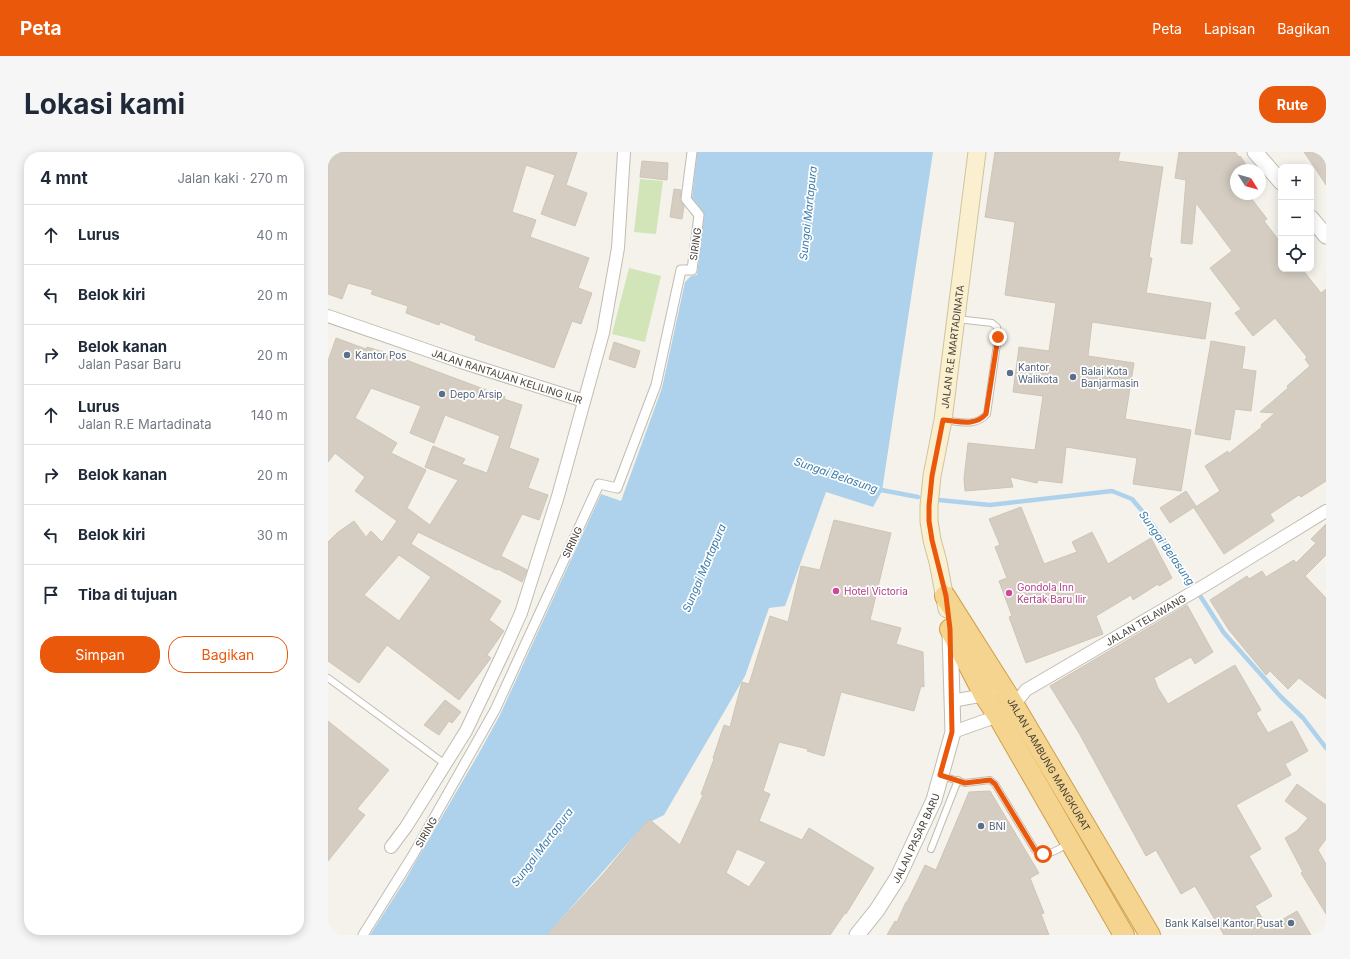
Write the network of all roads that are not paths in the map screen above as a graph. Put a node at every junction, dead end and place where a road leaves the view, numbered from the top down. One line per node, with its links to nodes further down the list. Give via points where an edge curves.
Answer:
1 (624, 152): 10 (street, JALAN RANTAUAN KELILING ILIR, via 618,248 613,280 603,333)
2 (692, 152): 27 (street, SIRING, via 686,199 700,215 692,270 681,270 656,385 617,488 599,484 495,710 413,855)
3 (977, 152): 9 (main road, JALAN R.E MARTADINATA)
4 (1255, 152): 5 (street)
5 (1278, 179)
6 (1314, 222): 7 (street)
7 (1326, 236)
8 (328, 316): 10 (street, JALAN RANTAUAN KELILING ILIR)
9 (955, 319): 11 (main road, JALAN R.E MARTADINATA); 11 (lane, via 992,324 997,327 998,337 984,418 975,423)
10 (584, 401): 21 (street, via 558,496 521,613 466,731)
11 (943, 420): 13 (main road, JALAN R.E MARTADINATA, via 932,476 929,521)
12 (1326, 511): 17 (street, JALAN TELAWANG, via 1207,584)
13 (946, 596): 14 (main road, JALAN R.E MARTADINATA); 17 (highway, JALAN LAMBUNG MANGKURAT)
14 (950, 629): 16 (highway, JALAN LAMBUNG MANGKURAT); 18 (street, JALAN R.E MARTADINATA)
15 (328, 678): 21 (lane)
16 (984, 695): 17 (street); 18 (street); 19 (highway, JALAN LAMBUNG MANGKURAT)
17 (1015, 695): 19 (street, JALAN TELAWANG); 30 (highway, JALAN LAMBUNG MANGKURAT)
18 (952, 701): 20 (street, JALAN R.E MARTADINATA)
19 (998, 716): 20 (street, JALAN TELAWANG); 24 (highway, JALAN LAMBUNG MANGKURAT)
20 (952, 732): 22 (street, JALAN PASAR BARU)
21 (445, 764): 25 (street)
22 (940, 775): 23 (lane); 28 (street, JALAN PASAR BARU, via 934,800 898,877)
23 (958, 780): 24 (lane, via 965,783 990,780 995,784 1035,850 1043,854 1051,853); 26 (lane)
24 (1070, 842): 29 (highway, JALAN LAMBUNG MANGKURAT)
25 (391, 848)
26 (931, 849)
27 (363, 935)
28 (857, 935)
29 (1124, 935)
30 (1150, 935)

